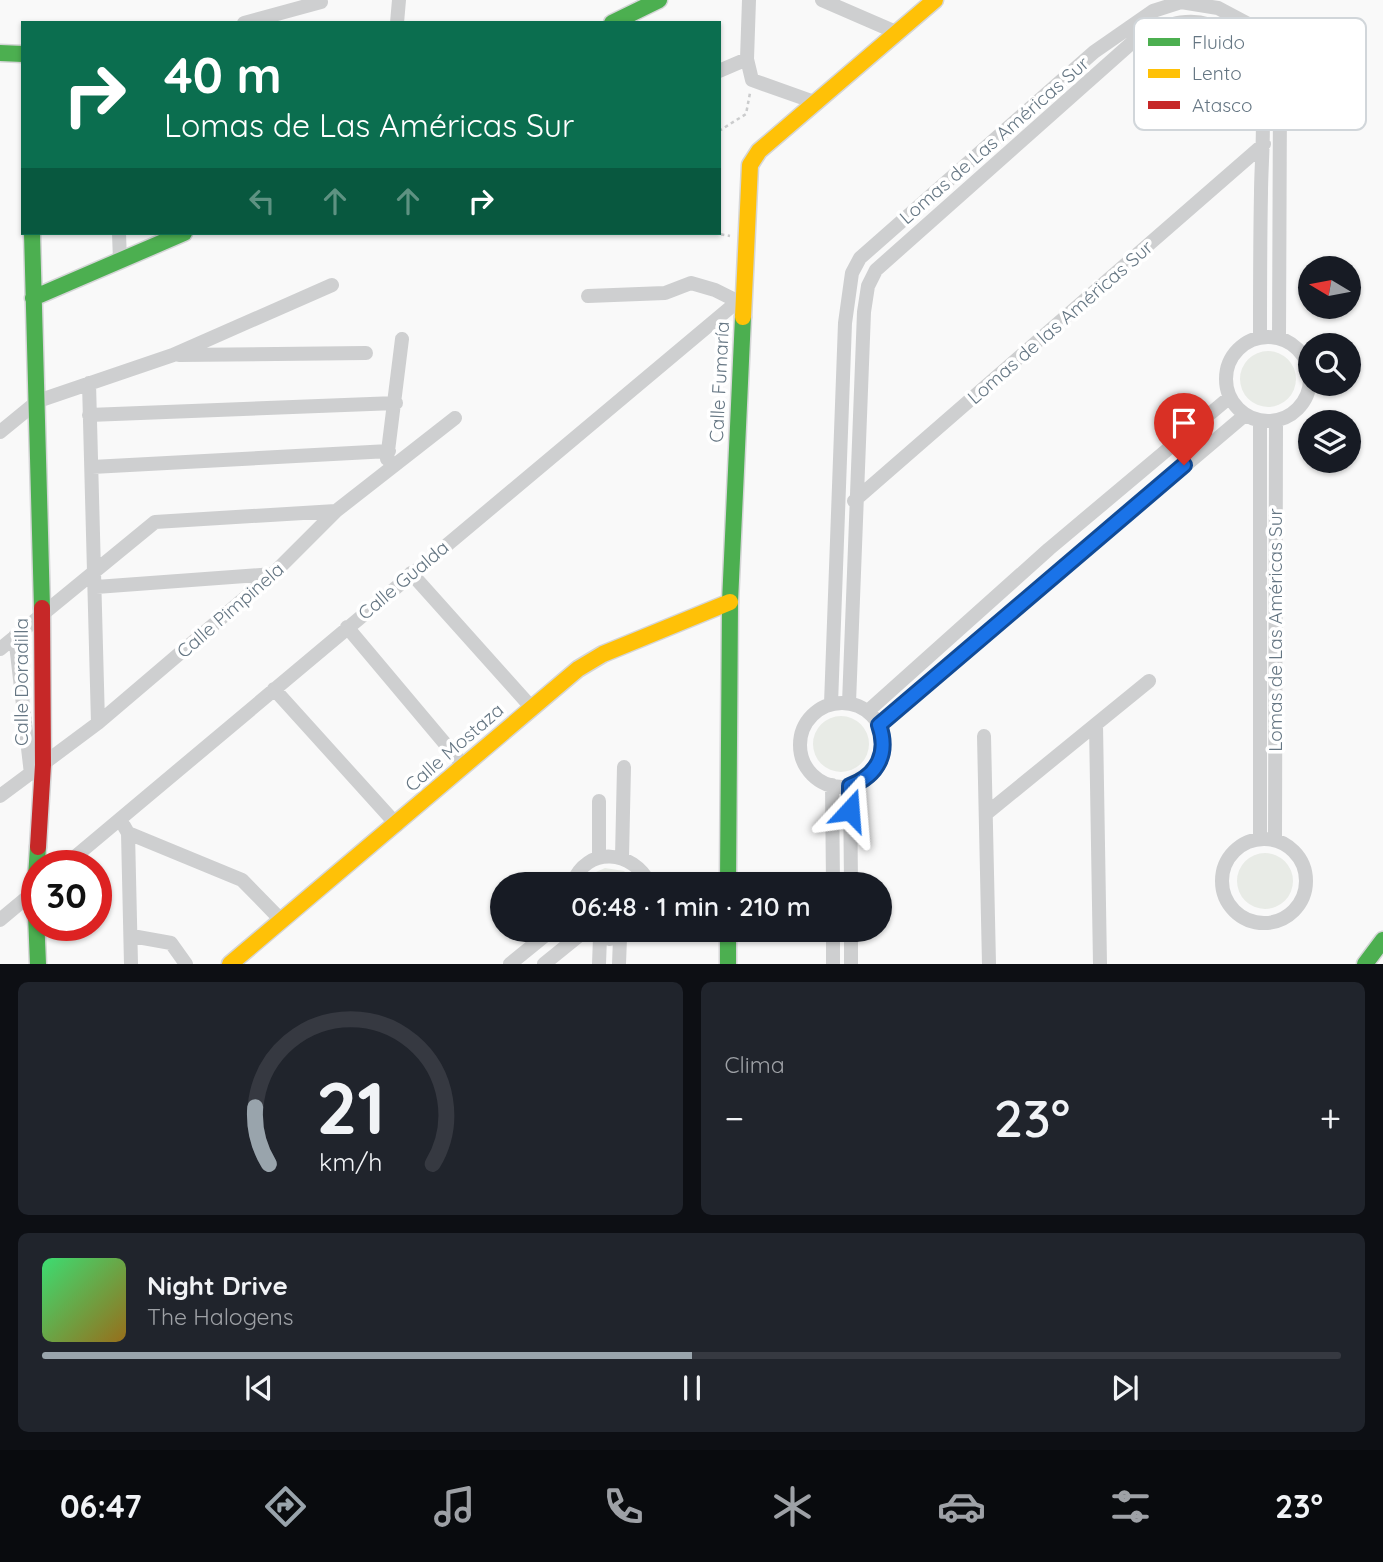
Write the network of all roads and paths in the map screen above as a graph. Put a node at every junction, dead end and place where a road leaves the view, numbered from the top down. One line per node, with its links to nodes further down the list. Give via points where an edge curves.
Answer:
1 (399, 0): 11 (street)
2 (659, 0): 12 (street)
3 (749, 0): 18 (street)
4 (822, 0): 14 (street)
5 (935, 0): 14 (street)
6 (321, 2): 7 (street)
7 (287, 18): 10 (street)
8 (1141, 18): 9 (street, Lomas de Las Américas Sur, via 1181,2 1218,8)
9 (1237, 18)
10 (261, 21)
11 (397, 21)
12 (615, 21)
13 (1134, 23): 25 (street, Lomas de Las Américas Sur)
14 (898, 33): 21 (street)
15 (1134, 40): 27 (street, Lomas de Las Américas Sur)
16 (0, 53): 17 (street)
17 (21, 54)
18 (747, 60): 19 (street); 20 (street)
19 (721, 70)
20 (752, 80): 21 (street); 22 (path, via 746,114)
21 (817, 103): 35 (street, Calle Fumaría, via 759,151 750,165)
22 (721, 130)
23 (1261, 130): 26 (street, Lomas de Las Américas Sur)
24 (1280, 131): 26 (street, Lomas de las Américas Sur); 37 (street, Lomas de Las Américas Sur)
25 (998, 137): 27 (street); 56 (street, Lomas de Las Américas Sur, via 860,258 852,273 845,323)
26 (1261, 147): 36 (street, Lomas de Las Américas Sur); 54 (street, Lomas de las Américas Sur)
27 (1012, 150): 54 (street, Lomas de Las Américas Sur, via 876,270 868,286)
28 (32, 235): 34 (street, Calle Doradilla)
29 (119, 235): 31 (street)
30 (179, 235): 31 (street)
31 (120, 261): 34 (street)
32 (332, 285): 40 (street)
33 (588, 296): 35 (street, via 665,293 691,283)
34 (33, 298): 43 (street, Calle Doradilla)
35 (739, 298): 60 (street, Calle Gualda); 63 (street, Calle Fumaría)
36 (1260, 337): 37 (street); 42 (street, via 1246,343 1231,360 1226,382)
37 (1279, 338): 49 (street, via 1305,357 1310,372 1303,404)
38 (402, 339): 44 (street)
39 (366, 353): 40 (street)
40 (173, 355): 41 (street)
41 (89, 383): 43 (street); 45 (street)
42 (1230, 397): 46 (street); 57 (street)
43 (38, 401): 50 (street); 64 (street, Calle Doradilla)
44 (396, 403): 45 (street); 51 (street)
45 (89, 415): 52 (street)
46 (1245, 415): 48 (street); 58 (street)
47 (455, 418): 53 (street, Calle Pimpinela)
48 (1260, 421): 49 (street); 66 (street, Lomas de Las Américas Sur)
49 (1276, 421): 67 (street, Lomas de Las Américas Sur)
50 (0, 432)
51 (389, 451): 52 (street); 53 (street)
52 (92, 467): 59 (street)
53 (384, 474): 55 (street, Calle Pimpinela)
54 (858, 498): 56 (street, Lomas de las Américas Sur); 73 (street, Lomas de Las Américas Sur)
55 (336, 511): 59 (street, via 155,522); 61 (street, Calle Pimpinela)
56 (839, 512): 72 (street, Lomas de Las Américas Sur)
57 (1049, 550): 58 (street); 75 (street)
58 (1063, 566): 77 (street)
59 (96, 570): 62 (street); 64 (street)
60 (411, 573): 65 (street, Calle Gualda); 74 (street)
61 (273, 574): 62 (street); 76 (street, Calle Pimpinela)
62 (96, 587): 76 (street)
63 (730, 602): 74 (street, Calle Mostaza, via 603,654); 97 (street, Calle Fumaría)
64 (42, 614): 68 (street); 82 (street, Calle Doradilla)
65 (347, 627): 71 (street, Calle Gualda); 80 (street)
66 (1259, 631): 67 (street); 90 (street, Lomas de Las Américas Sur)
67 (1275, 631): 90 (street, Lomas de Las Américas Sur)
68 (15, 636): 69 (street); 82 (street)
69 (0, 649)
70 (1149, 681): 78 (street)
71 (274, 689): 88 (street); 89 (street, Calle Gualda)
72 (831, 704): 73 (street); 83 (street, via 811,717 801,739 805,763 821,781)
73 (849, 704): 75 (street)
74 (531, 707): 80 (street, Calle Mostaza)
75 (868, 712): 77 (street)
76 (98, 723): 82 (street, Calle Pimpinela)
77 (879, 725): 84 (street, via 884,750 880,762 863,781)
78 (1096, 725): 87 (street); 126 (street)
79 (984, 736): 87 (street)
80 (463, 765): 88 (street, Calle Mostaza)
81 (624, 767): 94 (street)
82 (37, 769): 85 (street, Calle Pimpinela); 91 (street, Calle Doradilla)
83 (832, 785): 84 (street); 98 (street)
84 (850, 786): 99 (street)
85 (0, 796)
86 (599, 801): 93 (street)
87 (987, 813): 125 (street)
88 (397, 825): 102 (street, Calle Mostaza)
89 (125, 826): 92 (street, Calle Gualda); 102 (street, via 243,880); 104 (street)
90 (1267, 839): 90 (street, via 1234,851 1223,878 1230,906 1254,922 1283,919 1303,898 1306,884 1298,856 1288,846)
91 (36, 850)
92 (88, 850)
93 (598, 857): 94 (street); 95 (street)
94 (622, 857): 96 (street)
95 (578, 872)
96 (641, 872)
97 (728, 872)
98 (833, 872)
99 (851, 872)
100 (21, 902): 101 (street)
101 (0, 920)
102 (282, 921): 117 (street, Calle Mostaza)
103 (1383, 925): 127 (street)
104 (132, 936): 115 (street); 116 (street, via 172,943)
105 (1383, 940): 128 (street)
106 (37, 941): 114 (street, Calle Doradilla)
107 (537, 942): 118 (street)
108 (576, 942): 119 (street)
109 (592, 942): 120 (street)
110 (620, 942): 121 (street)
111 (728, 942): 122 (street)
112 (833, 942): 123 (street)
113 (851, 942): 124 (street)
114 (38, 964)
115 (131, 964)
116 (186, 964)
117 (230, 964)
118 (510, 964)
119 (544, 964)
120 (598, 964)
121 (619, 964)
122 (728, 964)
123 (833, 964)
124 (851, 964)
125 (989, 964)
126 (1100, 964)
127 (1355, 964)
128 (1365, 964)

